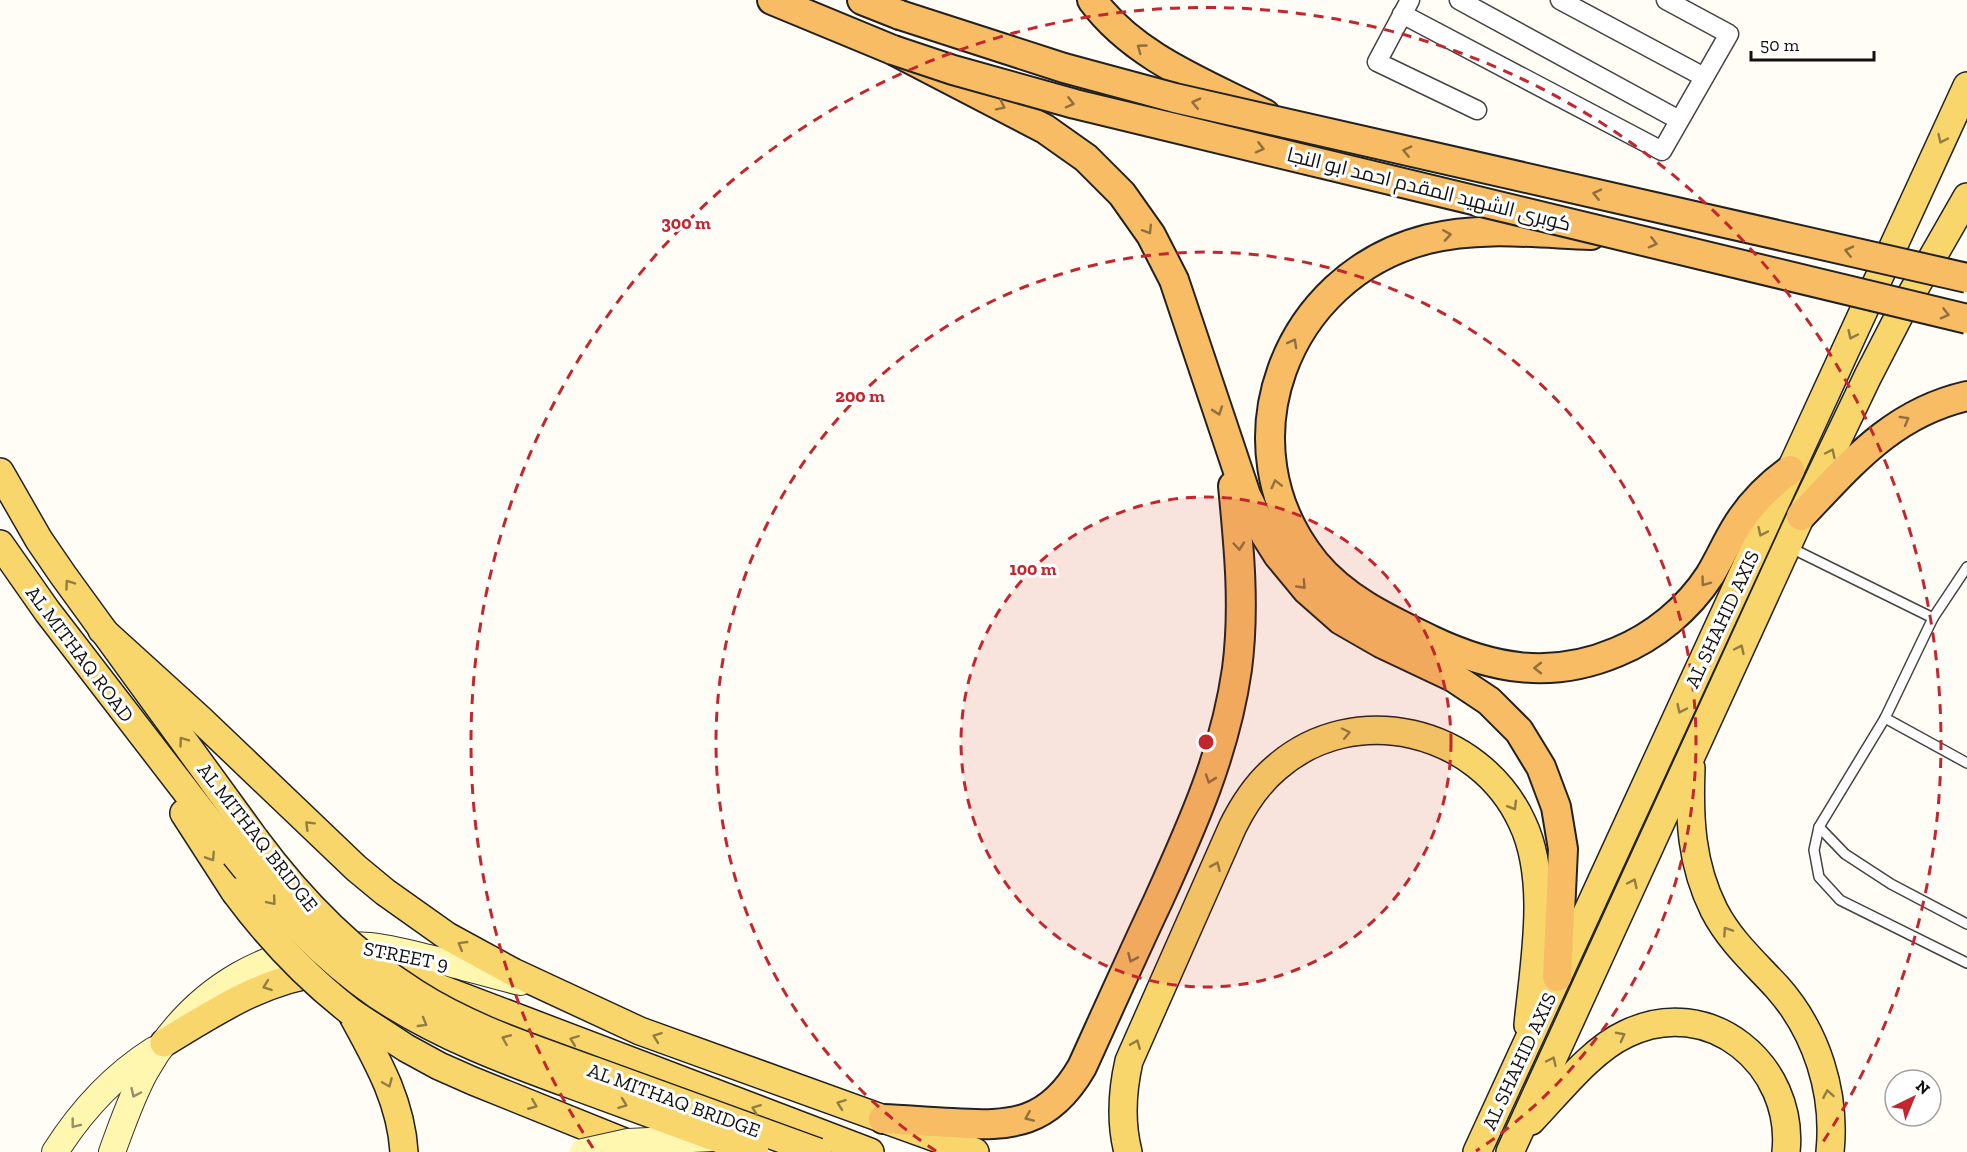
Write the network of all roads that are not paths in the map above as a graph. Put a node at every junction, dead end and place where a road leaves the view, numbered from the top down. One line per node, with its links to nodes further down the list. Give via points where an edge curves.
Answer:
1 (772, 0): 8 (highway)
2 (862, 0): 13 (highway, كوبرى الشهيد المقدم احمد ابو النجا, one-way to 2, bridge, via 1075,71)
3 (1092, 0): 13 (highway, one-way to 3, bridge, via 1147,52)
4 (1460, 0): 12 (street)
5 (1560, 0): 9 (street)
6 (1666, 0): 9 (street, via 1729,34)
7 (1406, 7): 11 (street, via 1377,62); 12 (street, via 1662,151)
8 (893, 50): 15 (highway, كوبرى الشهيد المقدم احمد ابو النجا, one-way to 15, bridge, via 1035,94); 19 (highway, one-way to 19, via 1045,129 1086,158 1122,194 1151,235 1174,280)
9 (1704, 77): 12 (street)
10 (1967, 86): 20 (main road, AL SHAHID AXIS, one-way to 20)
11 (1477, 110)
12 (1679, 120)
13 (1286, 124): 16 (highway, كوبرى الشهيد المقدم احمد ابو النجا, one-way to 13, bridge)
14 (1967, 197): 22 (main road, AL SHAHID AXIS, one-way to 14, via 1905,304)
15 (1620, 235): 17 (highway, كوبرى الشهيد المقدم احمد ابو النجا, one-way to 17, bridge); 20 (highway, one-way to 15, bridge, via 1744,514 1719,561 1696,594 1675,615 1652,633 1616,652 1578,664 1538,668 1498,665 1459,653 1383,617 1346,593 1315,562 1291,526 1276,485 1270,442 1273,398 1286,356 1307,320 1335,289 1387,254 1426,239 1468,232)
16 (1967, 278)
17 (1967, 319)
18 (1967, 396): 22 (highway, one-way to 18, via 1885,433 1919,412)
19 (1230, 446): 36 (highway, one-way to 36, via 1260,526 1307,590 1361,632 1472,688 1504,716 1531,749 1550,787 1561,828 1563,870); 41 (highway, one-way to 41, via 1241,602 1237,667 1225,730 1194,821 1076,1079 1058,1099 1037,1113 1012,1122 986,1125)
20 (1790, 470): 36 (main road, AL SHAHID AXIS, one-way to 36)
21 (0, 472): 27 (main road, AL MITHAQ BRIDGE, one-way to 21, via 39,540)
22 (1801, 516): 24 (main road, AL SHAHID AXIS)
23 (0, 544): 29 (main road, AL MITHAQ ROAD)
24 (1787, 546): 26 (lane); 30 (main road, AL SHAHID AXIS, one-way to 24)
25 (1967, 567): 26 (lane)
26 (1933, 618): 28 (lane)
27 (102, 630): 33 (main road, AL MITHAQ BRIDGE, one-way to 27); 37 (main road, one-way to 27, via 447,936 385,892)
28 (1885, 718): 31 (lane); 32 (lane)
29 (141, 733): 33 (main road, AL MITHAQ BRIDGE); 38 (main road, one-way to 38, bridge, via 177,801 269,937)
30 (1691, 756): 44 (main road, AL SHAHID AXIS, one-way to 30); 58 (main road, one-way to 30, via 1829,1101 1812,1041 1791,1004 1725,928 1706,894 1691,838)
31 (1967, 763)
32 (1819, 827): 34 (lane, via 1845,854 1891,884); 35 (lane, via 1814,850 1819,878 1840,900)
33 (245, 847): 43 (main road, AL MITHAQ BRIDGE, one-way to 43, bridge, via 277,907 350,975 405,1013 495,1057); 51 (main road, AL MITHAQ BRIDGE, one-way to 33, bridge, via 515,1043 448,1012 348,943)
34 (1967, 924)
35 (1967, 963)
36 (1557, 977): 40 (main road, AL SHAHID AXIS)
37 (547, 989): 39 (main road, STREET 9, via 394,950 350,946 305,950 263,962 233,979 188,1015); 41 (main road, one-way to 37, via 640,1030)
38 (351, 1012): 47 (main road, one-way to 47, via 388,1082 400,1118); 49 (main road, one-way to 49, via 439,1066)
39 (164, 1044): 45 (main road, one-way to 45, via 135,1062 103,1090); 46 (main road, STREET 9, one-way to 46, via 135,1091); 52 (main road, one-way to 39, via 434,986 393,974 331,971 274,983 240,998)
40 (1527, 1045): 42 (main road, AL SHAHID AXIS); 54 (main road, one-way to 40, via 1123,1100 1136,1042 1233,826 1263,780 1290,756 1323,740 1376,729 1413,733 1448,745 1492,777 1514,806 1529,840 1536,876 1536,936)
41 (883, 1119): 53 (main road)
42 (1493, 1119): 55 (main road); 56 (main road, AL SHAHID AXIS)
43 (717, 1138): 48 (main road, bridge, via 628,1142); 50 (main road, AL MITHAQ BRIDGE, bridge)
44 (1514, 1143): 57 (main road, one-way to 57, via 1600,1050 1642,1027 1675,1023 1723,1034 1761,1064 1784,1107)
45 (55, 1152)
46 (112, 1152)
47 (404, 1152)
48 (583, 1152)
49 (648, 1152)
50 (754, 1152)
51 (818, 1152)
52 (870, 1152)
53 (975, 1152)
54 (1128, 1152)
55 (1461, 1152)
56 (1478, 1152)
57 (1786, 1152)
58 (1830, 1152)

